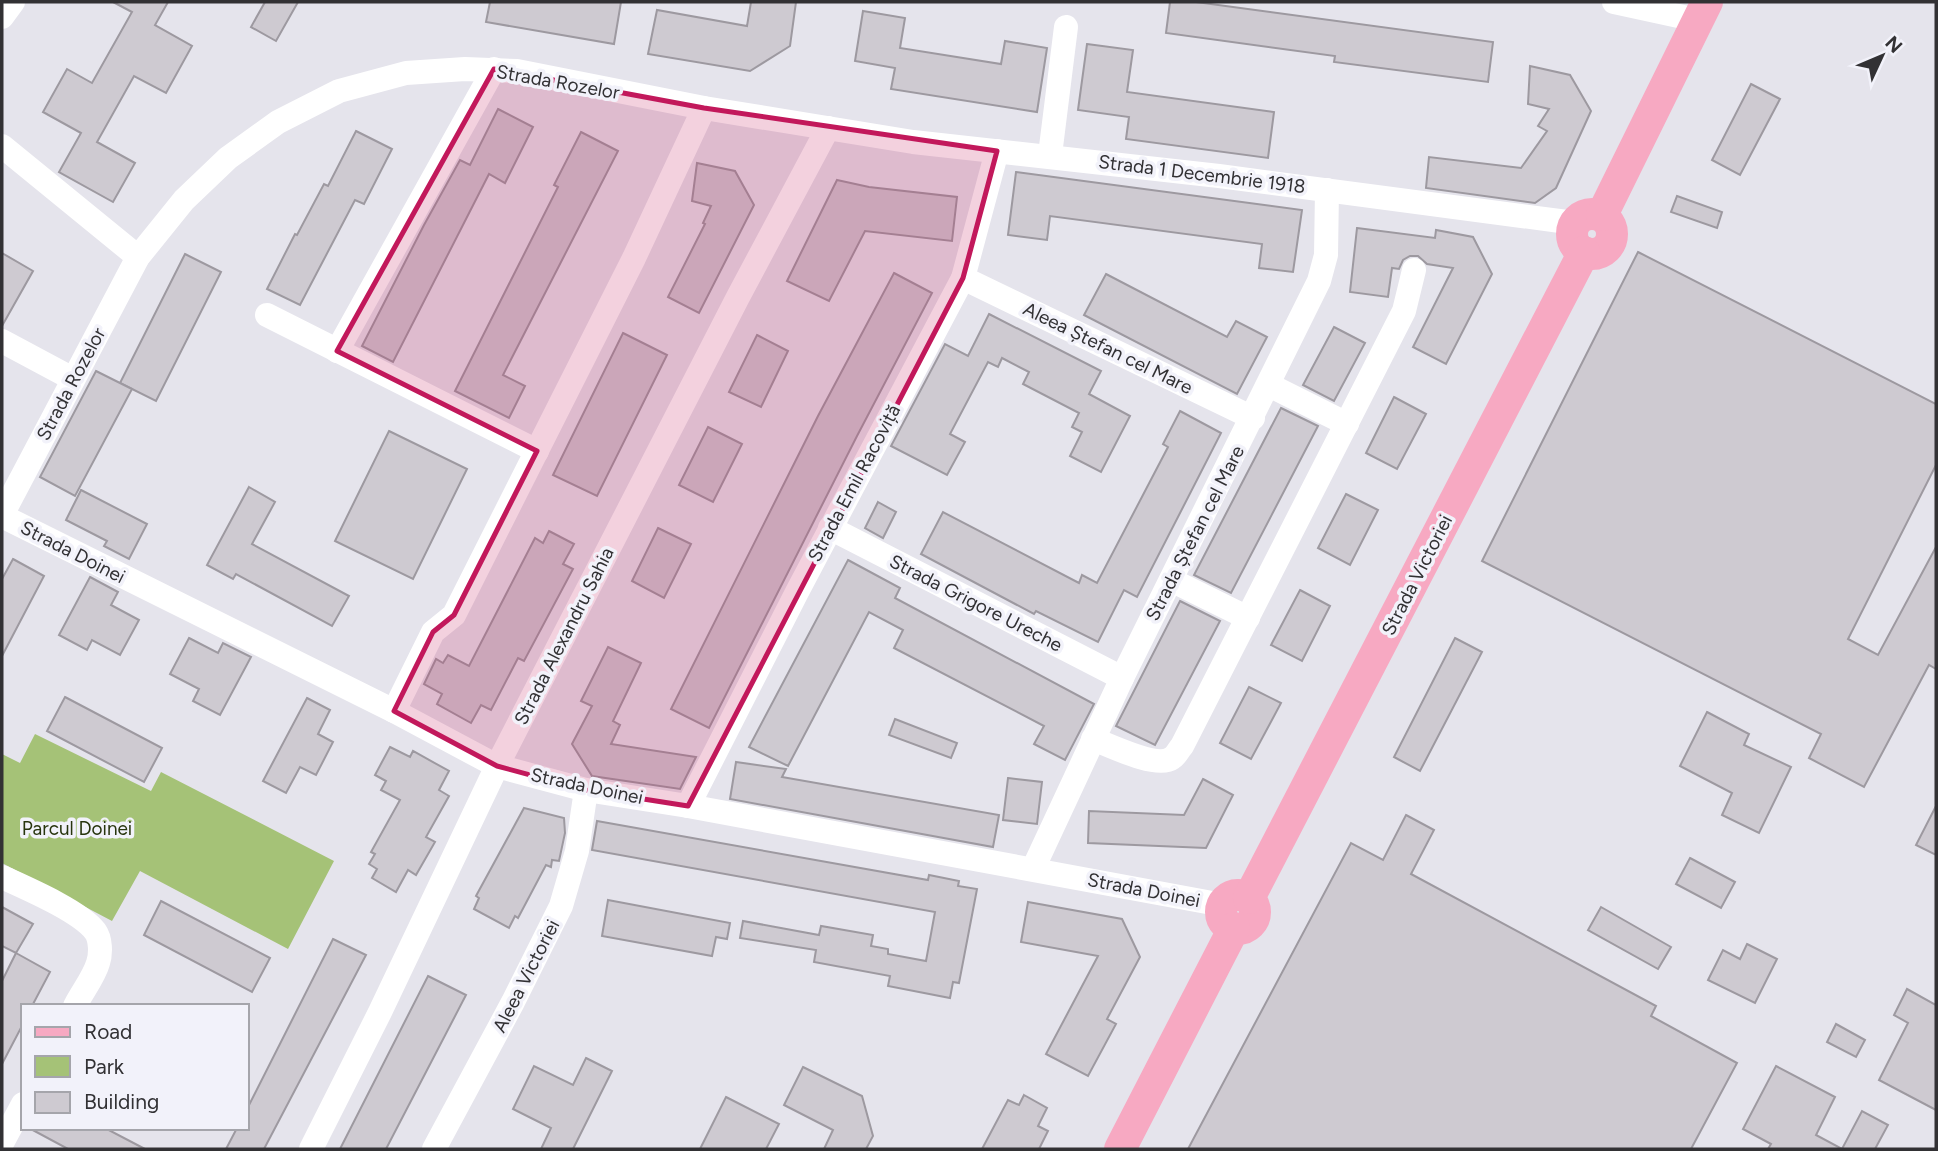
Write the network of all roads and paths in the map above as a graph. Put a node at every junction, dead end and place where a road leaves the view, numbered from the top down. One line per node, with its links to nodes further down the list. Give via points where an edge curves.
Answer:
1 (13, 2): 4 (street)
2 (1614, 2): 3 (street)
3 (1702, 11): 13 (main road, Strada Victoriei)
4 (2, 16)
5 (1066, 27): 11 (street)
6 (494, 69): 7 (street, Strada Rozelor); 14 (street, Strada Rozelor, via 406,74 315,102 228,158 184,200); 19 (street)
7 (704, 108): 8 (street, Strada Rozelor); 24 (street)
8 (828, 128): 10 (street, Strada 1 Decembrie 1918); 32 (street, Strada Alexandru Sahia)
9 (2, 146): 14 (street)
10 (998, 151): 11 (street, Strada 1 Decembrie 1918); 16 (street, Strada Emil Racoviță)
11 (1050, 155): 12 (street, Strada 1 Decembrie 1918)
12 (1327, 190): 13 (street, Strada 1 Decembrie 1918); 21 (street, Strada Ștefan cel Mare, via 1326,255 1319,281)
13 (1587, 230): 37 (main road, Strada Victoriei)
14 (138, 257): 20 (street, Strada Rozelor)
15 (1414, 270): 23 (street, via 1404,311)
16 (963, 278): 22 (street, Aleea Ștefan cel Mare); 26 (street, Strada Emil Racoviță)
17 (267, 315): 19 (street)
18 (2, 341): 20 (street)
19 (337, 351): 24 (street)
20 (73, 379): 25 (street, Strada Rozelor)
21 (1269, 385): 22 (street, Strada Ștefan cel Mare); 23 (street)
22 (1252, 418): 27 (street, Strada Ștefan cel Mare)
23 (1347, 424): 28 (street)
24 (537, 451): 30 (street, via 454,615 433,632)
25 (2, 515): 30 (street, Strada Doinei)
26 (830, 528): 29 (street, Strada Grigore Ureche); 34 (street, Strada Emil Racoviță)
27 (1171, 580): 28 (street); 29 (street, Strada Ștefan cel Mare)
28 (1248, 618): 31 (street, via 1172,758 1153,762)
29 (1122, 678): 31 (street, Strada Ștefan cel Mare)
30 (394, 711): 32 (street, Strada Doinei)
31 (1093, 739): 35 (street, Strada Ștefan cel Mare)
32 (497, 766): 33 (street, Strada Doinei); 41 (street, Strada Alexandru Sahia)
33 (586, 790): 34 (street, Strada Doinei); 42 (street, Aleea Victoriei, via 577,850 561,906)
34 (688, 806): 35 (street, Strada Doinei)
35 (1033, 869): 37 (street, Strada Doinei)
36 (2, 877): 38 (street, via 96,932 98,963)
37 (1235, 910): 43 (main road, Strada Victoriei)
38 (76, 1004)
39 (21, 1108): 40 (street)
40 (2, 1143)
41 (311, 1149)
42 (434, 1149)
43 (1120, 1149)

